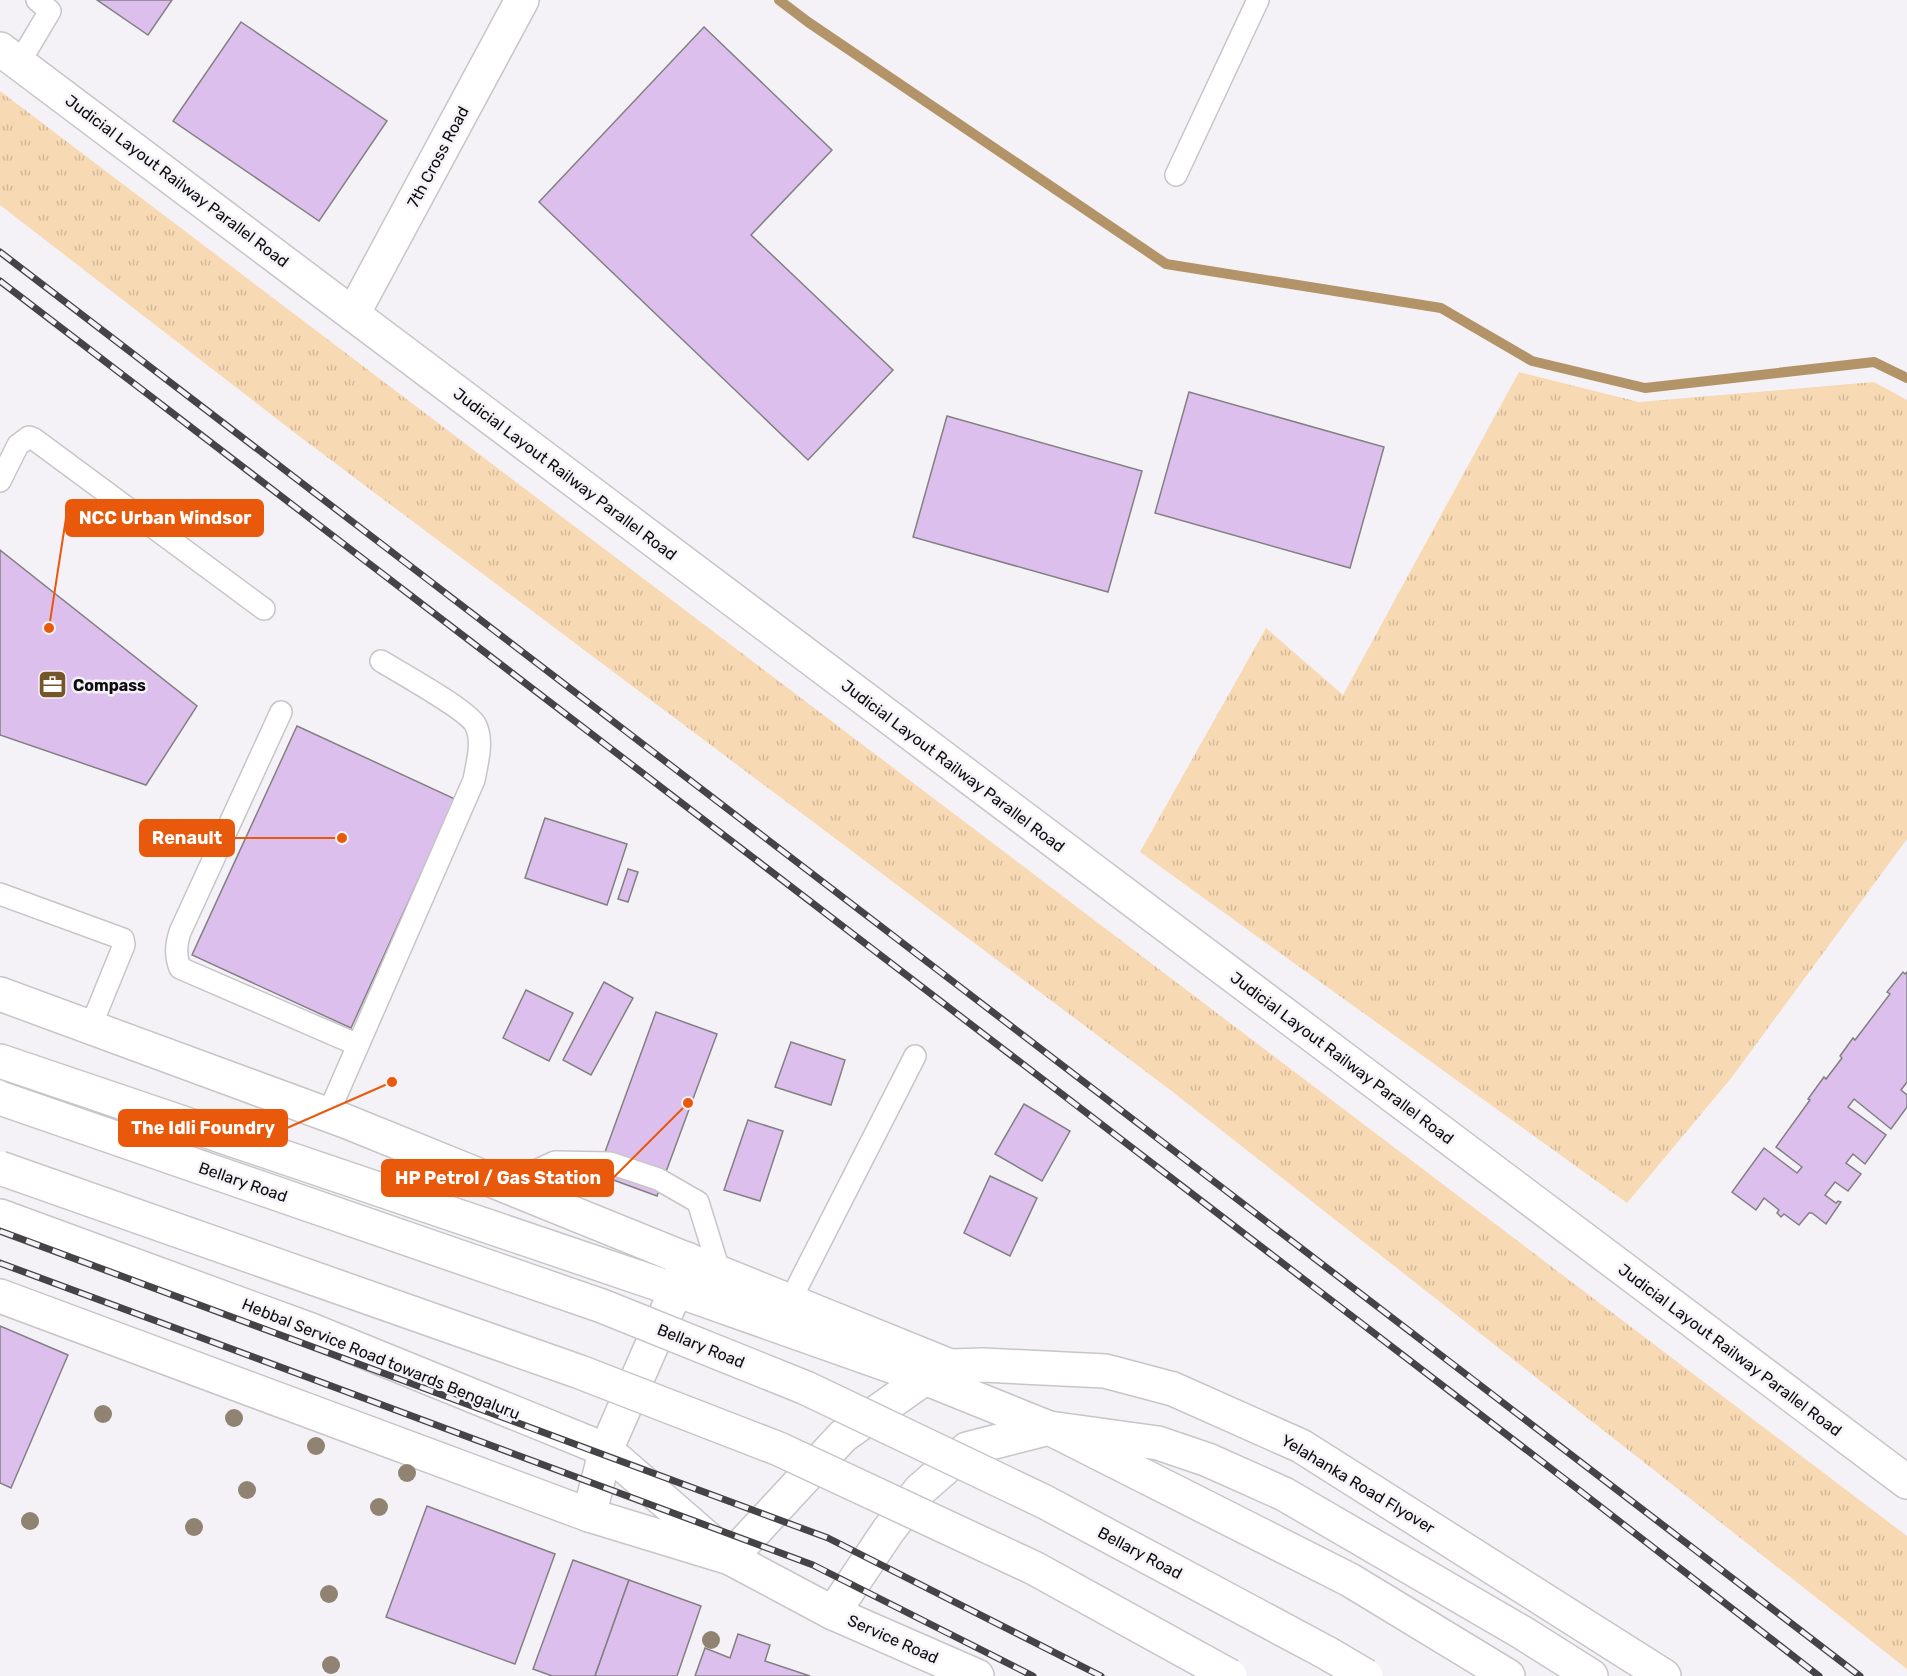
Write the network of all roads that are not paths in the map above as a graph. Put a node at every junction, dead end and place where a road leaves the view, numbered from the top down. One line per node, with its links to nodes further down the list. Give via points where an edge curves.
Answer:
1 (37, 0): 4 (lane, via 50,11)
2 (522, 0): 6 (main road, 7th Cross Road)
3 (1258, 0): 5 (lane)
4 (10, 56): 6 (main road, Judicial Layout Railway Parallel Road)
5 (1176, 175)
6 (353, 314): 30 (main road, Judicial Layout Railway Parallel Road)
7 (0, 482): 8 (lane, via 18,445 28,437 34,439)
8 (264, 609)
9 (381, 661): 14 (lane, via 463,712 475,724 478,759 474,780)
10 (280, 712): 14 (lane, via 180,932 177,958 180,968)
11 (0, 894): 13 (lane, via 123,939 124,945)
12 (0, 994): 13 (main road)
13 (91, 1026): 18 (main road)
14 (358, 1046): 18 (lane)
15 (915, 1056): 26 (lane)
16 (0, 1061): 24 (main road)
17 (0, 1098): 36 (main road, Bellary Road, bridge, via 602,1306 806,1389 1045,1502)
18 (328, 1114): 20 (main road)
19 (0, 1168): 35 (main road, bridge, via 580,1372 779,1449 1035,1568)
20 (504, 1185): 22 (main road); 23 (lane, via 555,1162 610,1163 658,1179 698,1202)
21 (0, 1216): 29 (main road, Hebbal Service Road towards Bengaluru, via 312,1330)
22 (687, 1259): 23 (main road); 24 (main road)
23 (720, 1273): 26 (main road)
24 (676, 1290): 27 (main road); 29 (main road)
25 (0, 1296): 31 (main road)
26 (790, 1300): 27 (main road)
27 (938, 1372): 28 (main road); 32 (main road, via 843,1436); 39 (main road, Yelahanka Road Flyover, via 983,1365 1105,1371 1173,1389 1301,1446)
28 (1049, 1428): 33 (main road, Service Road, via 967,1449 920,1490); 37 (main road, via 1350,1580); 38 (main road, via 1158,1443 1208,1460 1284,1494)
29 (606, 1450): 31 (main road); 32 (main road, Hebbal Service Road towards Bengaluru)
30 (1907, 1482)
31 (589, 1515): 32 (main road)
32 (729, 1558): 33 (main road)
33 (833, 1613): 34 (main road, Service Road)
34 (977, 1676)
35 (1230, 1676)
36 (1366, 1676)
37 (1508, 1676)
38 (1591, 1676)
39 (1664, 1676)

